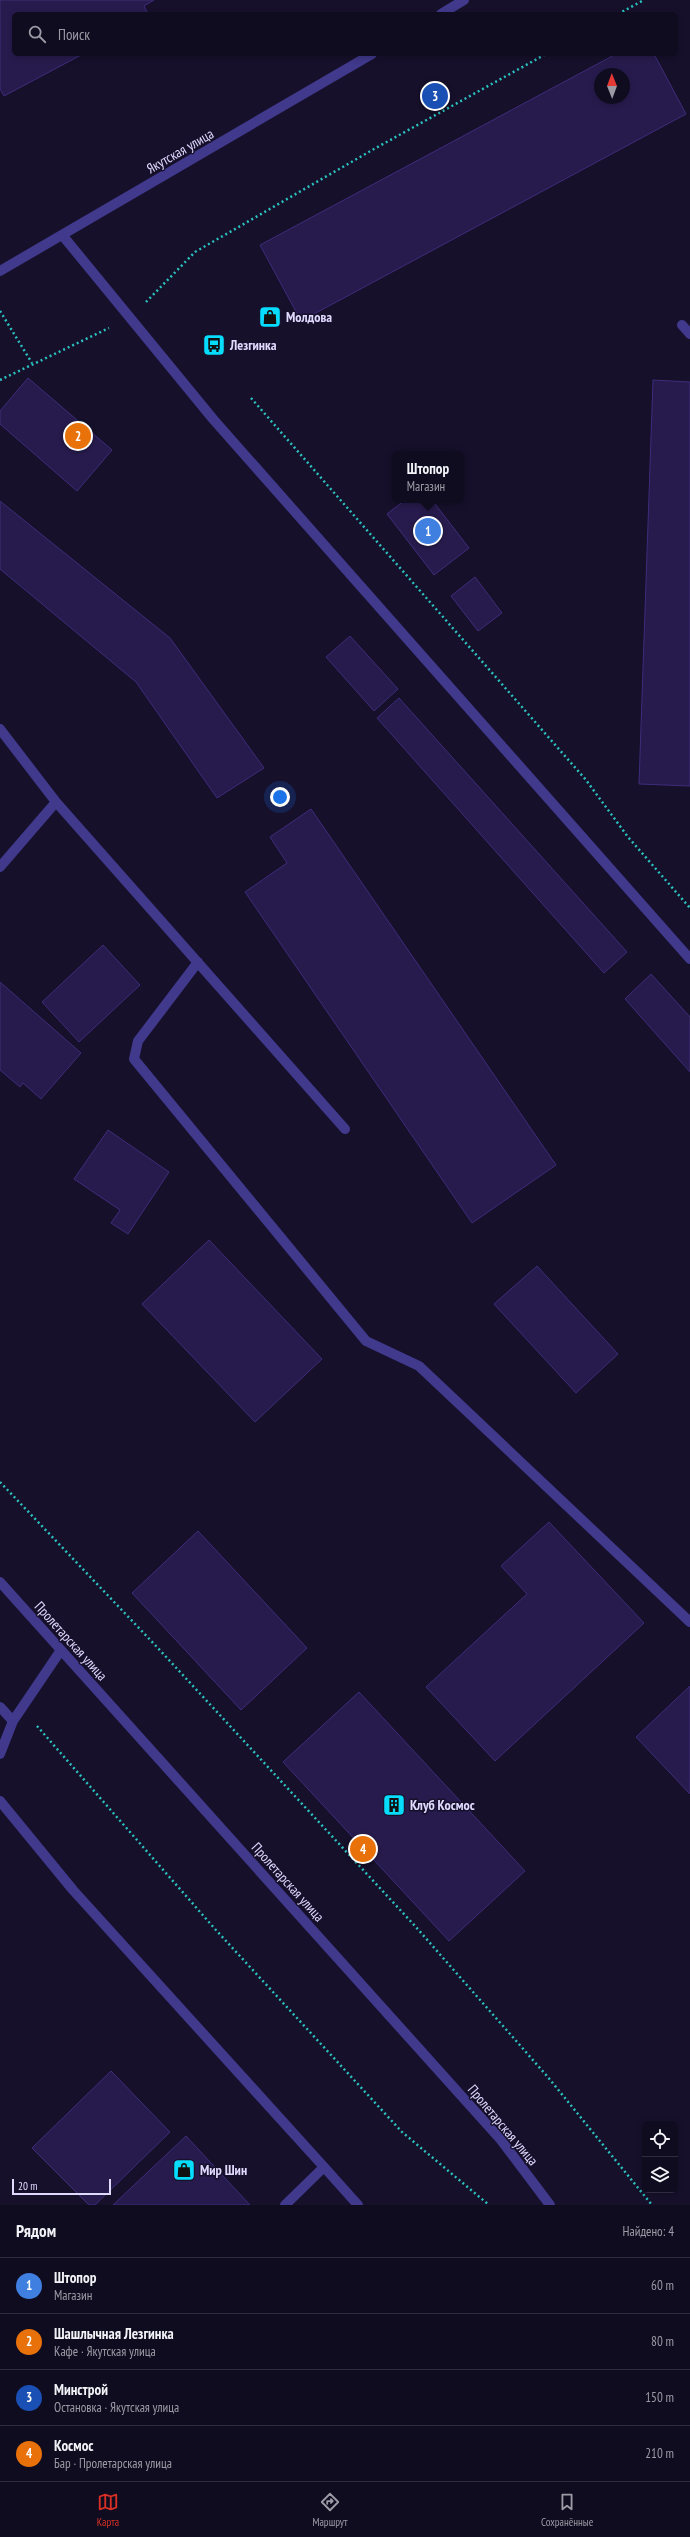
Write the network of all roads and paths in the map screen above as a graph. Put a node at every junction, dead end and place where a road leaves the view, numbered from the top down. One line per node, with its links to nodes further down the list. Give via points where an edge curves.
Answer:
1 (464, 0): 3 (street)
2 (644, 0): 4 (path)
3 (444, 12)
4 (622, 12)
5 (369, 56): 7 (street, Якутская улица)
6 (542, 56): 10 (path, via 195,252)
7 (63, 236): 8 (street, Якутская улица); 10 (street)
8 (0, 271)
9 (0, 311): 13 (path)
10 (130, 318): 13 (path); 20 (street, via 213,419)
11 (682, 325): 12 (street)
12 (690, 334)
13 (32, 363): 14 (path)
14 (0, 380)
15 (251, 398): 19 (path, via 586,780 628,837)
16 (0, 729): 17 (street)
17 (56, 802): 18 (street); 21 (street)
18 (0, 867)
19 (690, 908)
20 (690, 959)
21 (198, 962): 22 (street); 25 (street, via 138,1041 134,1059 366,1341 419,1366)
22 (345, 1129)
23 (0, 1482): 37 (path, via 415,1926 547,2076)
24 (0, 1582): 26 (street, Пролетарская улица)
25 (690, 1622)
26 (61, 1650): 28 (street); 36 (street, Пролетарская улица, via 501,2140)
27 (0, 1707): 29 (street)
28 (22, 1708): 29 (street); 35 (path, via 215,1929 402,2132)
29 (13, 1721): 30 (street)
30 (0, 1754)
31 (0, 1801): 32 (street, via 73,1890)
32 (324, 2167): 33 (street); 34 (street)
33 (285, 2205)
34 (358, 2205)
35 (489, 2205)
36 (550, 2205)
37 (652, 2205)

